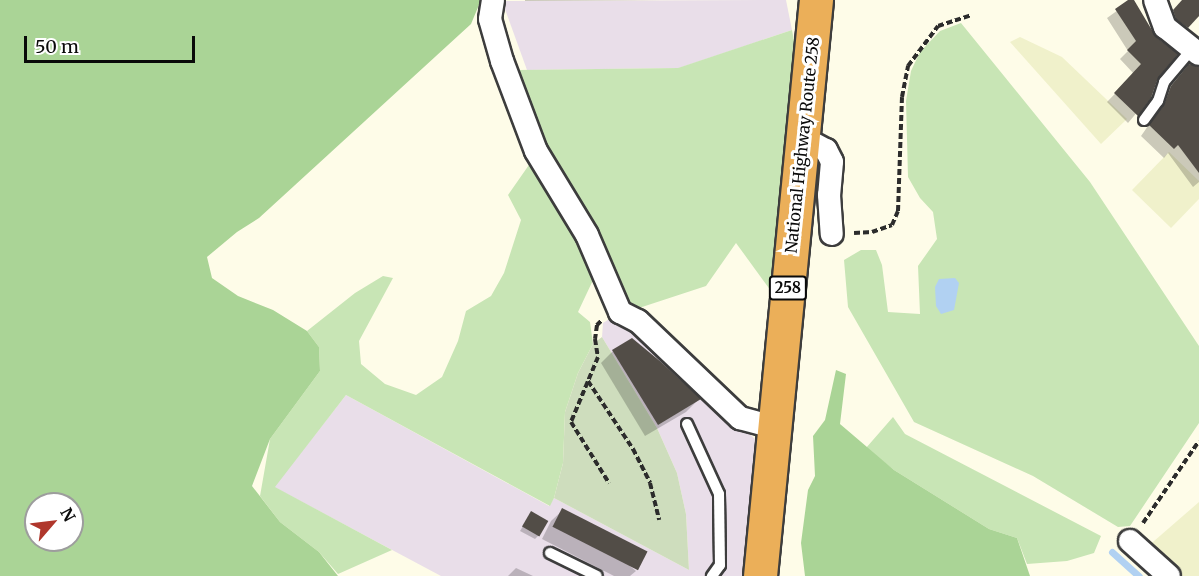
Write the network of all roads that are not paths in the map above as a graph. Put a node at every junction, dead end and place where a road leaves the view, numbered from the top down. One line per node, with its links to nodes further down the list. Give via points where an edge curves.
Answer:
1 (493, 0): 9 (street, via 490,19 536,151 587,235 620,312 638,321 740,418)
2 (816, 0): 6 (highway, National Highway Route 258 / 258)
3 (1155, 0): 4 (street, via 1166,27)
4 (1195, 52): 5 (lane, via 1164,82 1158,101)
5 (1144, 120)
6 (803, 138): 7 (street, via 826,150 832,162); 9 (highway, National Highway Route 258 / 258)
7 (832, 234)
8 (687, 424): 13 (lane, via 719,494 720,565)
9 (774, 427): 14 (highway, National Highway Route 258 / 258)
10 (1130, 541): 15 (street)
11 (550, 553): 12 (lane)
12 (597, 576)
13 (712, 576)
14 (760, 576)
15 (1169, 576)

